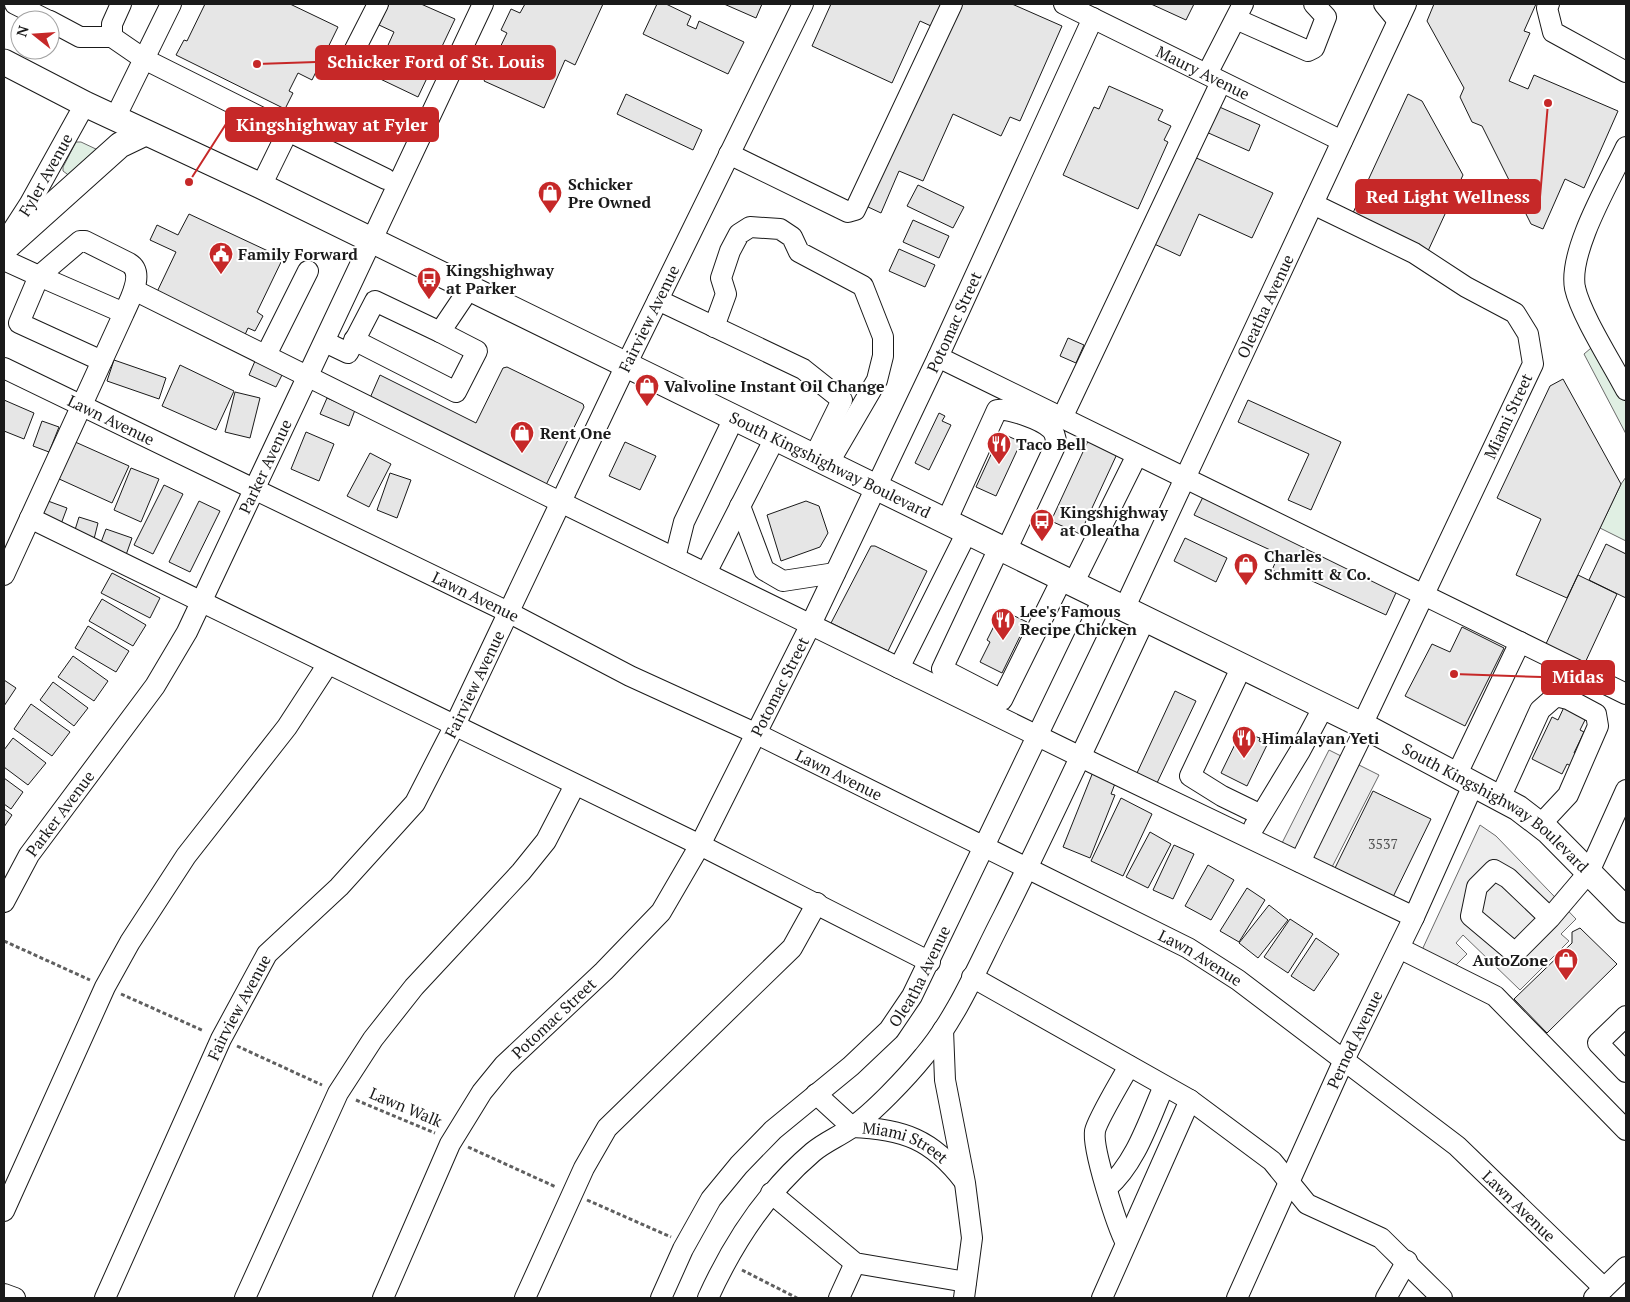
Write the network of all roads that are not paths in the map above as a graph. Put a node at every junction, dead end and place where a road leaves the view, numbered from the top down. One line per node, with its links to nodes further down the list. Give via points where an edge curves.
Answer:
1 (15, 4): 12 (street)
2 (120, 4): 17 (street, via 112,24)
3 (171, 4): 18 (street)
4 (378, 4): 19 (street)
5 (483, 4): 33 (street, Parker Avenue)
6 (803, 4): 29 (street, Fairview Avenue)
7 (952, 4): 29 (street, via 855,210 848,212)
8 (1314, 4): 13 (street, via 1326,17 1314,48 1308,51)
9 (1384, 4): 14 (street)
10 (1549, 4): 21 (street, via 1547,8 1553,32)
11 (1070, 5): 15 (street, Maury Avenue)
12 (27, 10)
13 (1240, 11): 22 (street)
14 (1402, 13): 27 (street, Oleatha Avenue)
15 (1093, 18): 22 (street, Maury Avenue); 50 (street, Potomac Street)
16 (60, 27): 17 (street, via 80,37)
17 (112, 37): 18 (street)
18 (144, 59): 24 (street); 25 (street)
19 (350, 59)
20 (4, 62): 23 (main road, South Kingshighway Boulevard)
21 (1626, 72)
22 (1214, 78): 27 (street, Maury Avenue); 58 (street)
23 (85, 104): 24 (main road, South Kingshighway Boulevard); 34 (street, Fyler Avenue)
24 (115, 118): 26 (main road, South Kingshighway Boulevard)
25 (288, 131): 30 (street); 31 (street)
26 (145, 133): 31 (main road, South Kingshighway Boulevard); 35 (main road, via 120,145)
27 (1342, 141): 32 (street, Oleatha Avenue)
28 (1626, 146): 55 (street, via 1577,251 1574,276 1584,309)
29 (729, 154): 41 (street, Fairview Avenue)
30 (386, 178)
31 (261, 186): 33 (main road, South Kingshighway Boulevard)
32 (1314, 204): 62 (street, Oleatha Avenue); 75 (street, Miami Street, via 1414,253 1466,287 1516,313 1528,334 1532,364)
33 (372, 242): 39 (main road, South Kingshighway Boulevard); 42 (street, Parker Avenue)
34 (4, 244)
35 (4, 250)
36 (4, 260): 38 (street)
37 (308, 271): 49 (street)
38 (38, 276): 40 (street, via 80,241 85,241 134,266); 43 (street); 51 (street, via 19,323)
39 (469, 288): 46 (street); 52 (main road, South Kingshighway Boulevard)
40 (134, 290): 43 (street); 49 (street)
41 (658, 300): 45 (street); 52 (street, Fairview Avenue)
42 (344, 303): 44 (street); 48 (street, Parker Avenue)
43 (124, 314): 51 (street)
44 (366, 316): 46 (street, via 375,301); 47 (street)
45 (714, 327): 61 (street, via 803,369 842,400); 61 (street, via 726,294 721,278 730,251 739,234 750,227 780,229 792,237 799,252 863,286 883,337 883,356 877,380)
46 (440, 332): 47 (street, via 477,351 456,392)
47 (354, 340): 48 (street, via 348,353)
48 (325, 342): 54 (street, Parker Avenue)
49 (266, 355): 54 (street)
50 (938, 357): 58 (street); 63 (street, Potomac Street)
51 (102, 361): 56 (street)
52 (626, 365): 57 (main road, South Kingshighway Boulevard); 65 (street, Fairview Avenue)
53 (4, 368): 56 (street, Lawn Avenue)
54 (309, 376): 64 (street, Parker Avenue); 65 (street)
55 (1626, 390)
56 (83, 405): 64 (street, Lawn Avenue); 67 (street)
57 (734, 418): 59 (main road, South Kingshighway Boulevard); 70 (street, via 684,522)
58 (1062, 418): 60 (street)
59 (776, 438): 61 (main road, South Kingshighway Boulevard); 66 (street)
60 (1137, 455): 62 (street); 74 (street)
61 (821, 460): 63 (main road, South Kingshighway Boulevard)
62 (1185, 478): 75 (street); 77 (street, Oleatha Avenue)
63 (876, 488): 68 (main road, South Kingshighway Boulevard); 72 (street, Potomac Street)
64 (255, 491): 76 (street, Parker Avenue); 78 (street, Lawn Avenue)
65 (562, 503): 70 (street); 78 (street, Fairview Avenue)
66 (740, 506): 71 (street); 72 (street, via 764,570 783,581)
67 (30, 518): 73 (street); 76 (street)
68 (956, 527): 69 (main road, South Kingshighway Boulevard); 69 (street, via 997,410 1013,411 1046,426 1052,430 1056,444); 83 (street)
69 (1003, 550): 74 (main road, South Kingshighway Boulevard); 74 (street, via 942,669 1002,700)
70 (675, 558): 71 (street)
71 (706, 573): 79 (street)
72 (835, 573): 79 (street, Potomac Street)
73 (4, 576)
74 (1068, 582): 77 (main road, South Kingshighway Boulevard)
75 (1424, 596): 80 (street); 87 (street, Miami Street)
76 (201, 602): 81 (street); 103 (street, Parker Avenue, via 155,686 30,855)
77 (1124, 609): 82 (main road, South Kingshighway Boulevard); 89 (street, Oleatha Avenue); 90 (street, Oleatha Avenue)
78 (508, 612): 86 (street, Fairview Avenue); 88 (street, Lawn Avenue, via 630,676)
79 (811, 624): 83 (street); 88 (street, Potomac Street)
80 (1520, 642): 84 (street); 91 (street, Pernod Avenue)
81 (328, 664): 86 (street); 125 (street, via 287,727 166,886 130,942 104,987)
82 (1242, 666): 85 (main road, South Kingshighway Boulevard); 95 (street, via 1190,776)
83 (899, 668): 89 (street)
84 (1626, 694)
85 (1324, 706): 87 (main road, South Kingshighway Boulevard); 95 (street)
86 (454, 725): 92 (street); 134 (street, Fairview Avenue, via 414,803 339,888 267,954 221,1039)
87 (1364, 726): 91 (main road, South Kingshighway Boulevard); 100 (street, Miami Street)
88 (755, 733): 98 (street, Potomac Street); 99 (street, Lawn Avenue)
89 (1037, 735): 90 (street); 99 (street, Oleatha Avenue)
90 (1080, 757): 97 (street); 101 (street, Oleatha Avenue)
91 (1465, 779): 94 (main road, South Kingshighway Boulevard); 106 (street, Pernod Avenue)
92 (575, 785): 98 (street); 135 (street, via 546,841 414,987 373,1039 338,1093)
93 (1626, 790): 102 (street)
94 (1500, 798): 96 (main road, South Kingshighway Boulevard); 96 (street, via 1540,710 1556,696 1596,714 1598,726 1568,795)
95 (1261, 815): 97 (street)
96 (1540, 825): 102 (main road, South Kingshighway Boulevard)
97 (1248, 837): 100 (street)
98 (700, 845): 104 (street); 136 (street, Potomac Street, via 660,912 604,971 504,1066 482,1092 452,1140)
99 (984, 846): 101 (street, Lawn Avenue); 109 (street, Oleatha Avenue)
100 (1300, 862): 106 (street)
101 (1028, 867): 110 (street, Oleatha Avenue); 113 (street, Lawn Avenue, via 1188,948 1238,980)
102 (1589, 872): 105 (main road, South Kingshighway Boulevard); 107 (street)
103 (4, 902)
104 (817, 903): 109 (street); 137 (street, via 792,948 607,1128 572,1194)
105 (1626, 910)
106 (1414, 916): 108 (street, Pernod Avenue)
107 (1550, 918)
108 (1399, 948): 113 (street, Pernod Avenue); 120 (street, via 1495,996)
109 (930, 962): 117 (street, Oleatha Avenue, via 889,1030)
110 (972, 977): 112 (street, Oleatha Avenue); 114 (street)
111 (1626, 1016): 115 (street, via 1598,1043)
112 (943, 1030): 119 (street, Oleatha Avenue, via 925,1056); 121 (street, Miami Street, via 945,1080)
113 (1344, 1060): 122 (street, Pernod Avenue); 131 (street, Lawn Avenue, via 1457,1146)
114 (1129, 1066): 116 (street); 123 (street, via 1095,1132)
115 (1626, 1072)
116 (1164, 1086): 118 (street); 123 (street, via 1140,1143 1116,1180)
117 (816, 1094): 119 (street, Miami Street); 138 (street, Oleatha Avenue, via 773,1130 711,1199)
118 (1190, 1100): 122 (street, via 1272,1161); 126 (street)
119 (852, 1128): 121 (street, Miami Street, via 901,1132 940,1154); 124 (street, Oleatha Avenue, via 826,1141)
120 (1626, 1130)
121 (965, 1183): 130 (street, Miami Street, via 972,1238)
122 (1289, 1184): 127 (street, via 1307,1204 1381,1238); 142 (street, Pernod Avenue)
123 (1107, 1188): 126 (street, via 1118,1229)
124 (770, 1193): 128 (street); 139 (street, Oleatha Avenue, via 725,1261)
125 (4, 1211)
126 (1126, 1243): 141 (street)
127 (1407, 1261): 143 (street); 144 (street)
128 (855, 1263): 130 (street); 140 (street)
129 (1626, 1267): 131 (street)
130 (965, 1290)
131 (1599, 1293)
132 (4, 1294): 133 (street)
133 (15, 1298)
134 (105, 1298)
135 (244, 1298)
136 (383, 1298)
137 (525, 1298)
138 (661, 1298)
139 (708, 1298)
140 (839, 1298)
141 (1102, 1298)
142 (1237, 1298)
143 (1386, 1298)
144 (1442, 1298)

